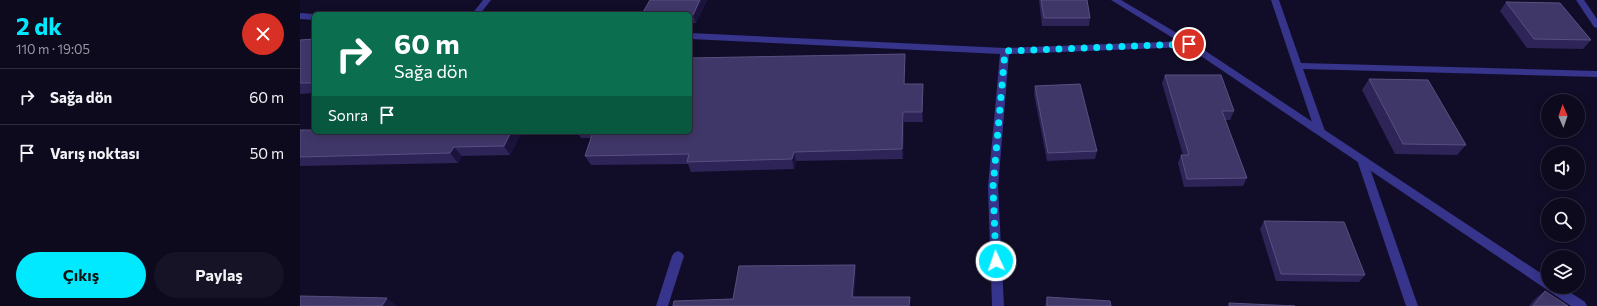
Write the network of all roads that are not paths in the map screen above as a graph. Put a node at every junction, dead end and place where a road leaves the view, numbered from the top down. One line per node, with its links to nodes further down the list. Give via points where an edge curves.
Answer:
1 (487, 0): 5 (street)
2 (1115, 0): 10 (street)
3 (1275, 0): 12 (street)
4 (1580, 0): 8 (street)
5 (478, 12)
6 (300, 16): 7 (street)
7 (312, 17)
8 (1597, 25)
9 (692, 36): 11 (street)
10 (1189, 44): 11 (street); 14 (street)
11 (1005, 51): 20 (street, via 993,187)
12 (1298, 66): 13 (street); 14 (street)
13 (1597, 74)
14 (1320, 131): 15 (street)
15 (1362, 160): 17 (street); 21 (street)
16 (678, 256): 19 (street)
17 (1541, 279)
18 (1563, 294): 22 (street)
19 (662, 306)
20 (998, 306)
21 (1412, 306)
22 (1581, 306)

